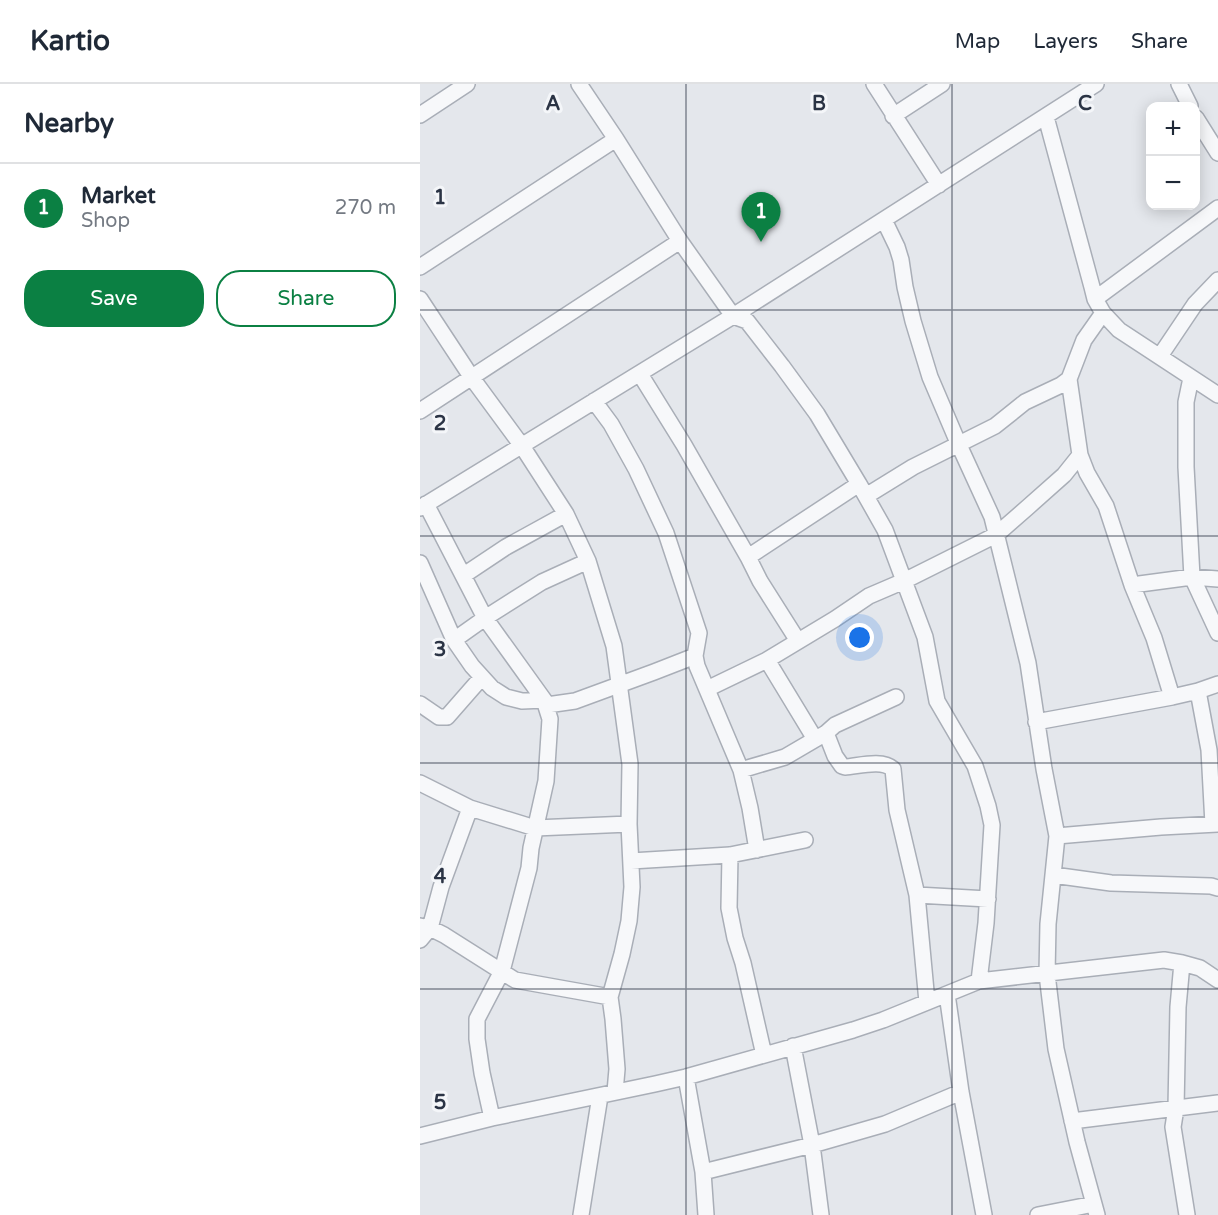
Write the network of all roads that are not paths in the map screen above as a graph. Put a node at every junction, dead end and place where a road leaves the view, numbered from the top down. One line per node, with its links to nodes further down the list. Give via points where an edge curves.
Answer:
1 (467, 84): 8 (street)
2 (579, 84): 12 (street)
3 (874, 84): 9 (street)
4 (942, 84): 9 (street)
5 (1096, 84): 10 (street)
6 (1179, 84): 7 (street)
7 (1188, 102)
8 (420, 115)
9 (893, 116): 14 (street)
10 (1046, 117): 14 (street); 21 (street)
11 (1200, 124): 13 (street)
12 (616, 139): 17 (street); 18 (street)
13 (1218, 153)
14 (939, 185): 16 (street)
15 (1218, 208): 21 (street)
16 (884, 220): 23 (street); 32 (street, via 901,260 913,321 930,377)
17 (680, 241): 23 (street); 26 (street)
18 (420, 267)
19 (1218, 280): 24 (street, via 1195,304)
20 (420, 299): 26 (street)
21 (1095, 299): 22 (street)
22 (1103, 313): 24 (street, via 1119,330); 28 (street, via 1084,339)
23 (733, 316): 25 (street); 35 (street, via 747,321 782,366 817,414)
24 (1160, 356): 27 (street)
25 (640, 374): 30 (street); 39 (street)
26 (472, 378): 31 (street); 33 (street)
27 (1191, 378): 29 (street); 43 (street, via 1186,402 1186,467)
28 (1069, 379): 32 (street); 34 (street)
29 (1218, 395)
30 (594, 401): 33 (street); 51 (street, via 636,469 666,533 699,633)
31 (420, 411)
32 (959, 445): 35 (street); 38 (street, via 992,517)
33 (522, 446): 36 (street); 37 (street)
34 (1080, 455): 38 (street, via 1064,475); 46 (street, via 1106,506)
35 (863, 490): 39 (street); 45 (street, via 885,530)
36 (423, 506): 42 (street)
37 (566, 514): 40 (street); 42 (street)
38 (996, 535): 45 (street); 62 (street, via 1028,663)
39 (747, 557): 50 (street)
40 (588, 561): 47 (street, via 542,582); 55 (street, via 614,646)
41 (420, 563): 49 (street)
42 (464, 575): 47 (street)
43 (1192, 577): 44 (street); 46 (street); 48 (street)
44 (1218, 579)
45 (904, 580): 50 (street, via 869,596); 79 (street, via 925,637 937,701 975,766 988,806 992,825)
46 (1132, 585): 59 (street)
47 (485, 618): 49 (street); 60 (street)
48 (1218, 633)
49 (454, 640): 53 (street)
50 (798, 640): 52 (street)
51 (695, 656): 55 (street); 56 (street)
52 (767, 660): 56 (street); 63 (street)
53 (482, 677): 60 (street, via 506,697); 61 (street, via 447,717 439,717)
54 (1218, 684): 57 (street)
55 (619, 685): 60 (street, via 575,700); 68 (street, via 630,764)
56 (707, 689): 65 (street)
57 (1198, 691): 59 (street); 64 (street)
58 (896, 697): 63 (street, via 846,719)
59 (1172, 697): 62 (street)
60 (546, 702): 70 (street, via 550,719 546,781)
61 (420, 704)
62 (1036, 722): 71 (street)
63 (821, 736): 65 (street, via 785,758); 78 (street, via 842,766 879,764 893,769 897,810)
64 (1214, 750): 69 (street)
65 (741, 770): 73 (street)
66 (420, 783): 67 (street)
67 (470, 808): 70 (street); 80 (street)
68 (629, 824): 70 (street); 75 (street)
69 (1216, 824): 71 (street)
70 (535, 828): 83 (street, via 529,868)
71 (1057, 836): 76 (street)
72 (805, 840): 73 (street)
73 (757, 849): 74 (street)
74 (730, 855): 75 (street); 91 (street, via 729,908)
75 (631, 861): 88 (street, via 629,921)
76 (1053, 875): 77 (street, via 1111,883); 84 (street)
77 (1218, 888)
78 (917, 895): 79 (street); 89 (street)
79 (988, 899): 86 (street)
80 (425, 927): 81 (street); 83 (street)
81 (420, 940)
82 (1182, 963): 84 (street, via 1164,960); 85 (street, via 1200,968); 96 (street)
83 (502, 971): 88 (street, via 515,980); 97 (street, via 477,1025)
84 (1047, 974): 86 (street); 98 (street, via 1056,1049)
85 (1218, 980)
86 (979, 981): 87 (street)
87 (946, 993): 89 (street); 93 (street)
88 (610, 997): 94 (street, via 617,1070)
89 (927, 1002): 90 (street, via 853,1030)
90 (793, 1046): 91 (street); 100 (street)
91 (764, 1055): 92 (street)
92 (686, 1077): 94 (street); 101 (street)
93 (961, 1092): 100 (street, via 885,1124); 106 (street)
94 (607, 1094): 97 (street); 103 (street)
95 (1218, 1103): 96 (street)
96 (1176, 1108): 98 (street); 108 (street, via 1173,1127)
97 (492, 1118): 99 (street)
98 (1072, 1121): 102 (street)
99 (420, 1136)
100 (812, 1145): 101 (street); 105 (street)
101 (704, 1172): 104 (street)
102 (1096, 1210): 107 (street)
103 (581, 1215)
104 (706, 1215)
105 (821, 1215)
106 (984, 1215)
107 (1038, 1215)
108 (1187, 1215)

